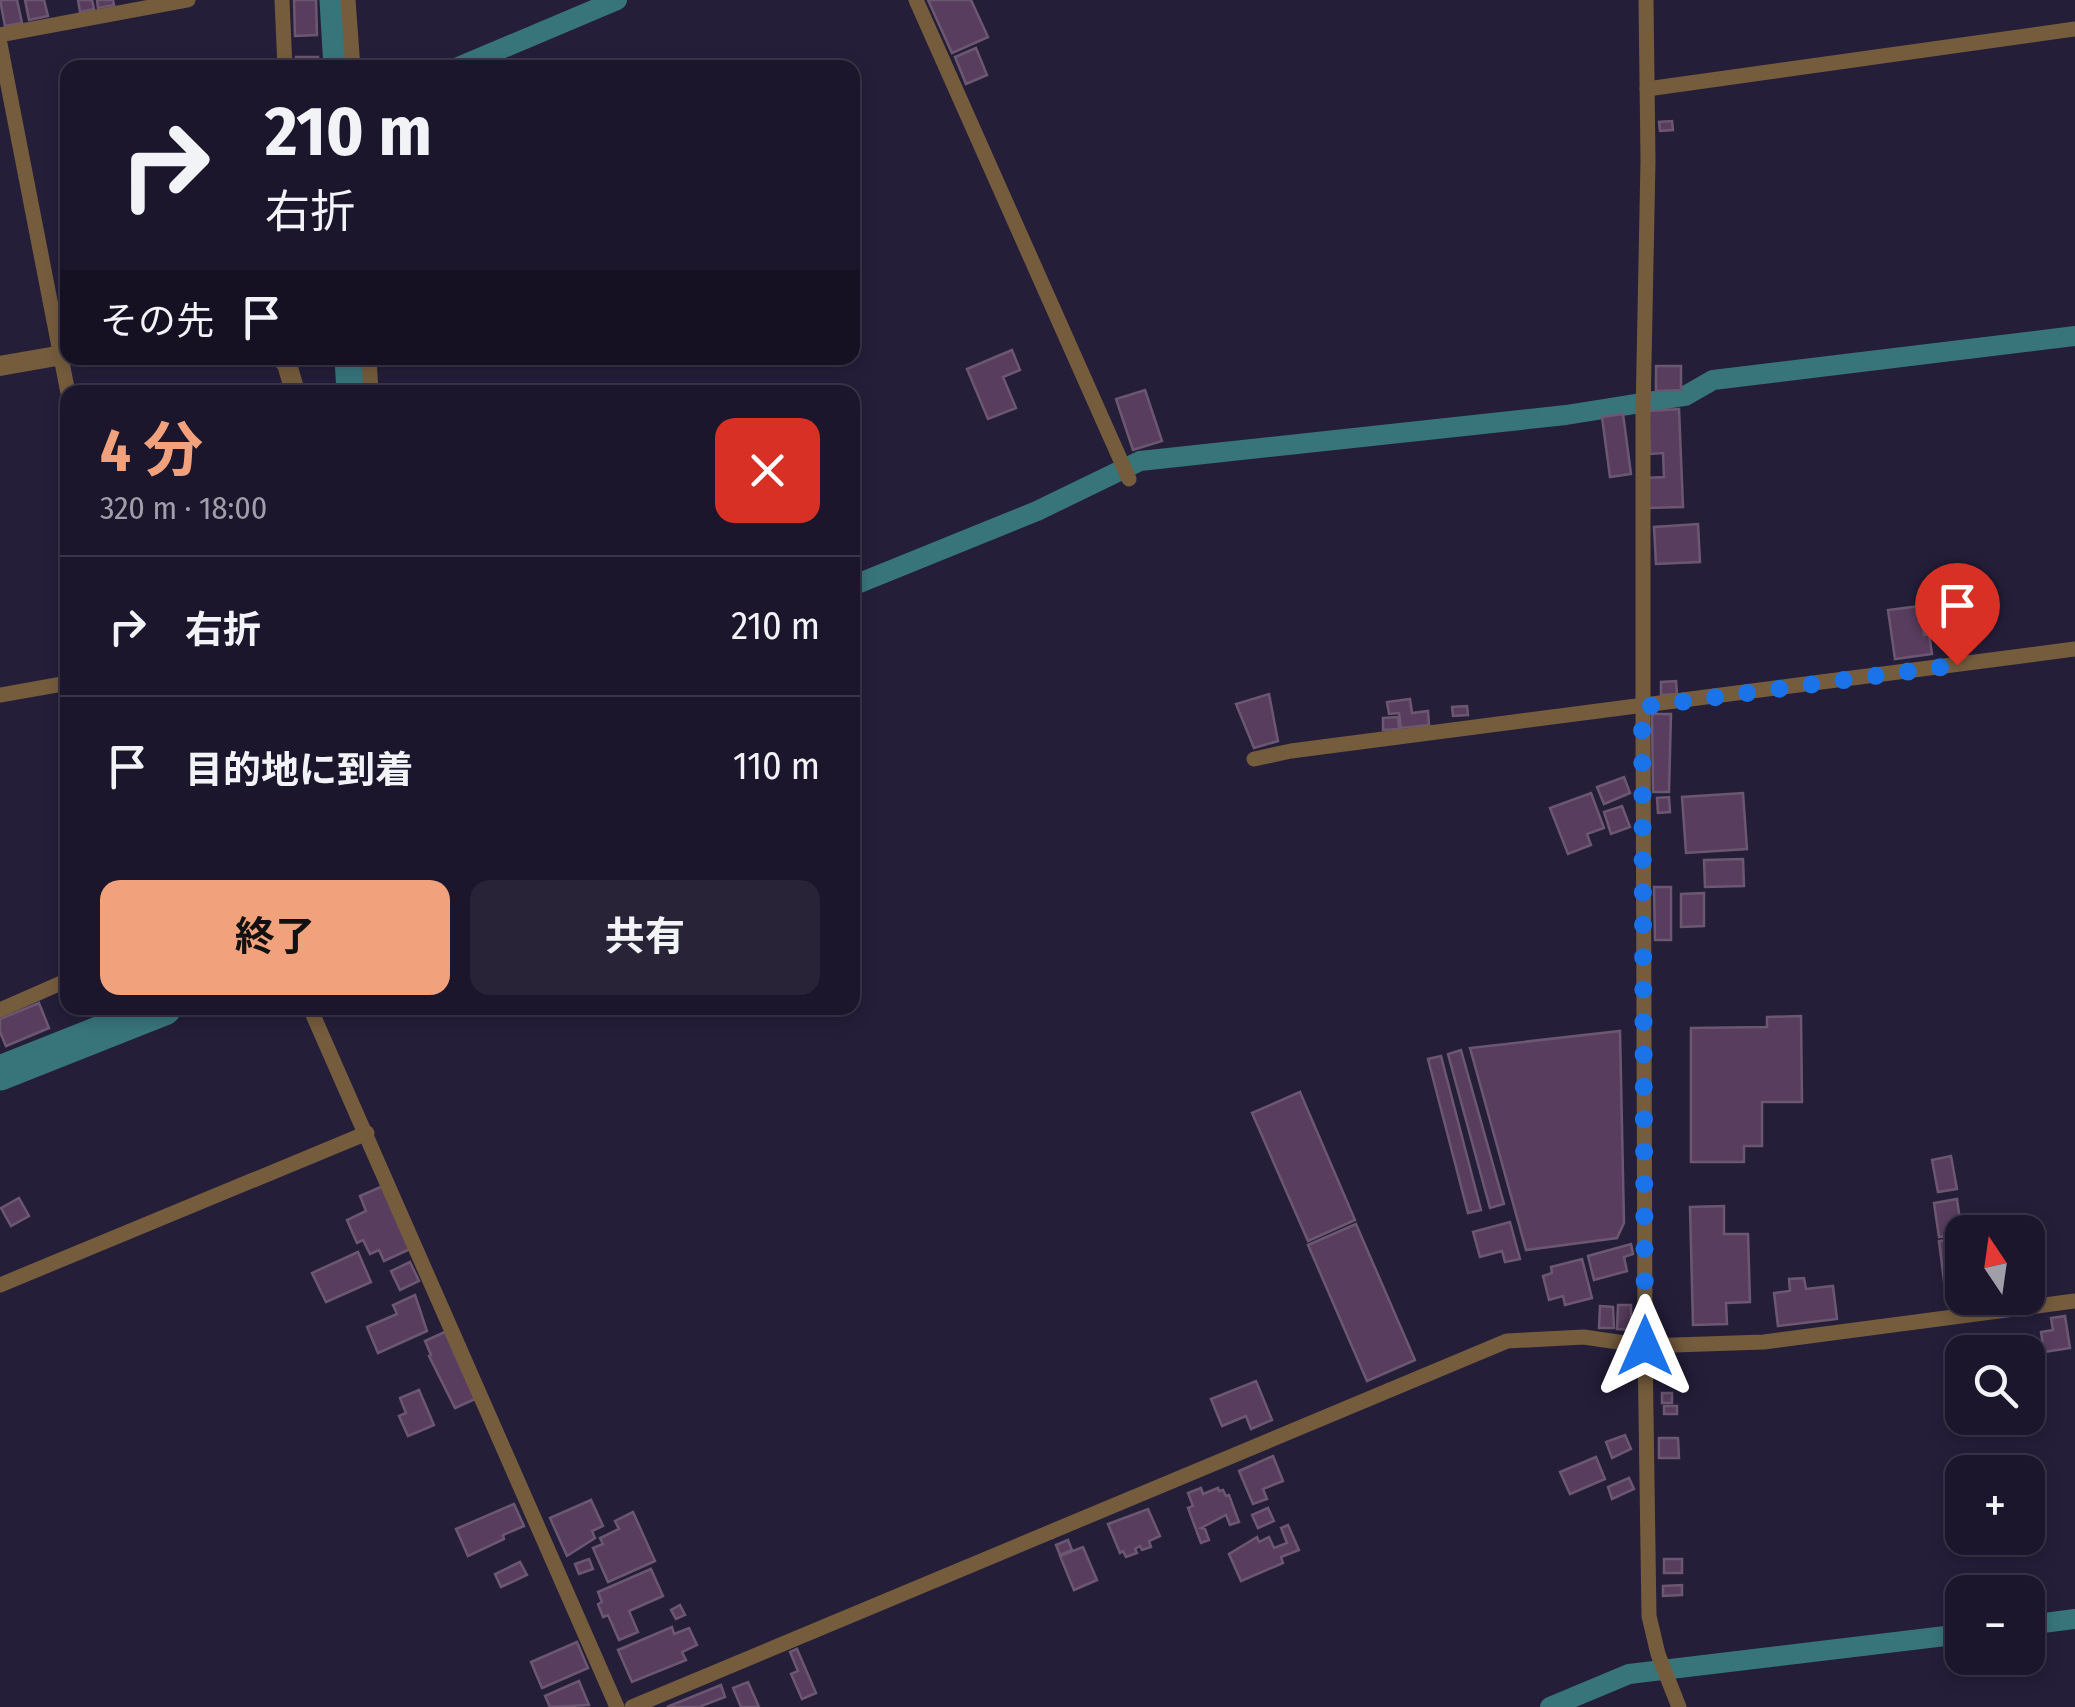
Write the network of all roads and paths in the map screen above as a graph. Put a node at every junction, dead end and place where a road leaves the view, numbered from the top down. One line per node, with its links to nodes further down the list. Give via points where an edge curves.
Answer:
1 (188, 0): 7 (street)
2 (282, 0): 9 (street)
3 (348, 0): 10 (street)
4 (916, 0): 15 (street)
5 (1646, 0): 11 (street)
6 (2075, 28): 11 (street)
7 (0, 36)
8 (0, 44): 12 (street)
9 (285, 60)
10 (352, 60)
11 (1647, 89): 19 (street)
12 (60, 335)
13 (60, 355): 14 (street)
14 (0, 366)
15 (1129, 480)
16 (2075, 649): 19 (street)
17 (60, 684): 18 (street)
18 (0, 695)
19 (1642, 707): 20 (street); 27 (street)
20 (1254, 759)
21 (60, 984): 22 (street)
22 (0, 1010)
23 (313, 1015): 24 (street)
24 (366, 1133): 25 (street); 28 (street)
25 (0, 1285)
26 (2075, 1301): 27 (street, via 1764,1342)
27 (1645, 1346): 29 (street, via 1584,1337 1507,1341); 30 (street, via 1649,1616)
28 (617, 1707)
29 (632, 1707)
30 (1679, 1707)

